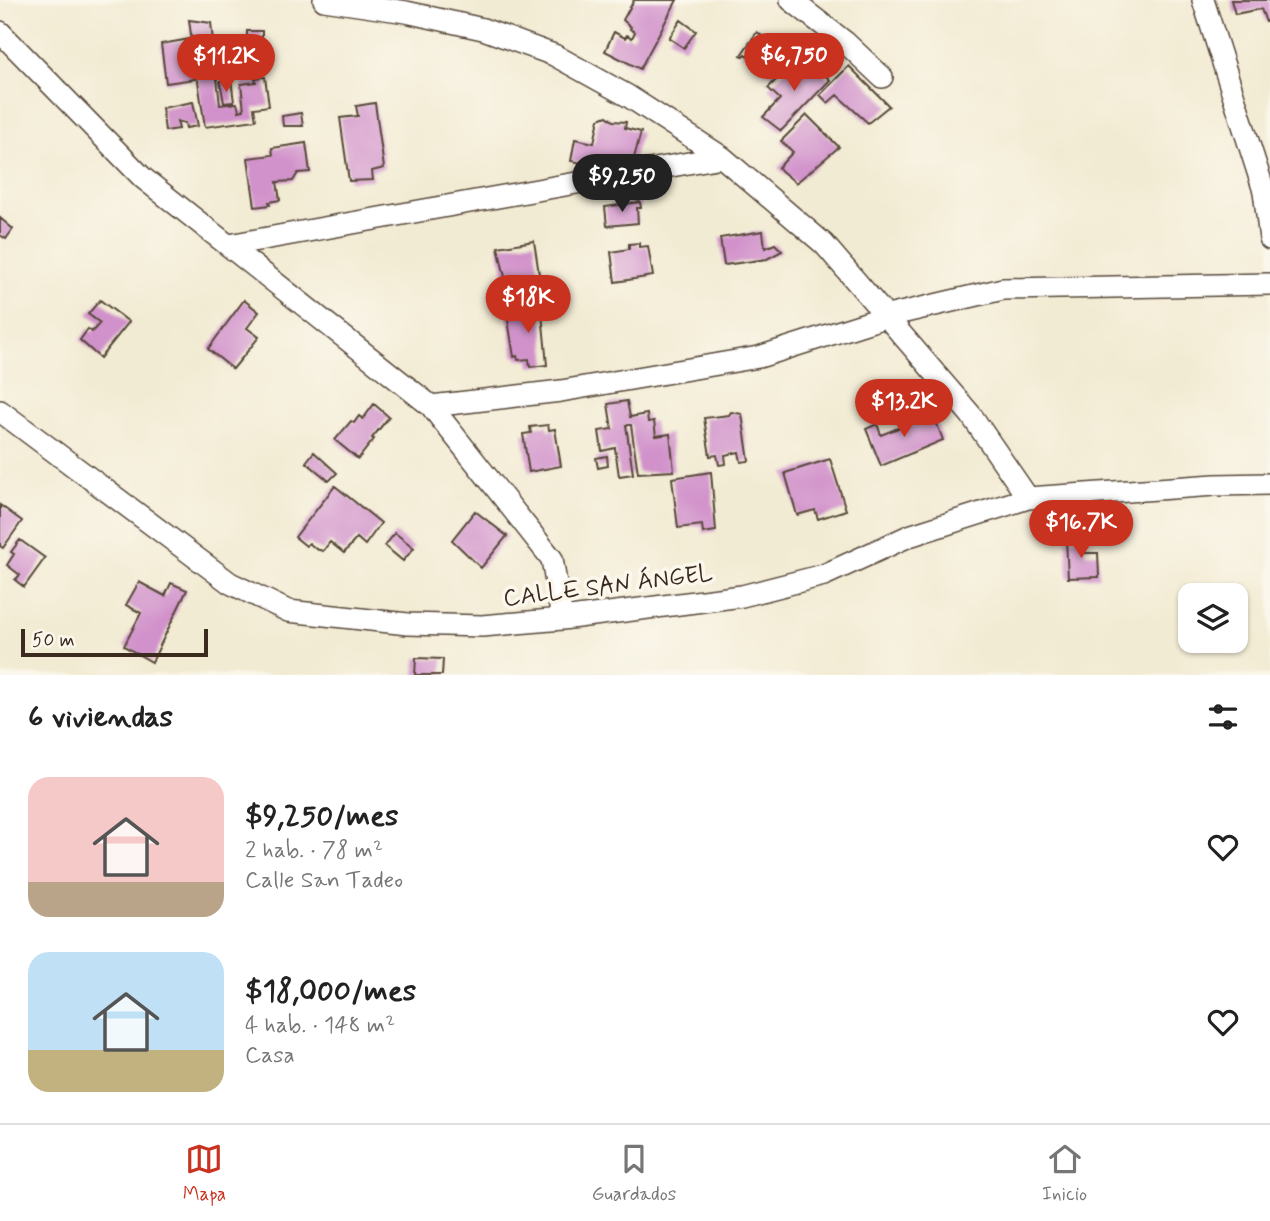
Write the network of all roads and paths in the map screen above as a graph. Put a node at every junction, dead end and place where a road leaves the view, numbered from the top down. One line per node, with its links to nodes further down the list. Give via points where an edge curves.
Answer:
1 (324, 0): 4 (street)
2 (791, 0): 6 (street)
3 (1203, 0): 8 (street, via 1264,191)
4 (403, 6): 7 (street, via 554,55)
5 (0, 32): 9 (street, via 143,178)
6 (882, 77)
7 (722, 157): 9 (street); 11 (street, via 824,244)
8 (1270, 239)
9 (229, 245): 12 (street)
10 (1270, 284): 11 (street, via 1003,289)
11 (888, 316): 12 (street, via 759,357 561,391); 15 (street, via 971,415)
12 (431, 406): 16 (street, via 552,559)
13 (0, 411): 16 (street, CALLE SAN ÁNGEL, via 230,583 288,611 420,625 482,626)
14 (1270, 484): 15 (street, CALLE SAN ÁNGEL)
15 (1028, 498): 16 (street, CALLE SAN ÁNGEL, via 909,536 824,575 783,586 742,596)
16 (562, 619)

